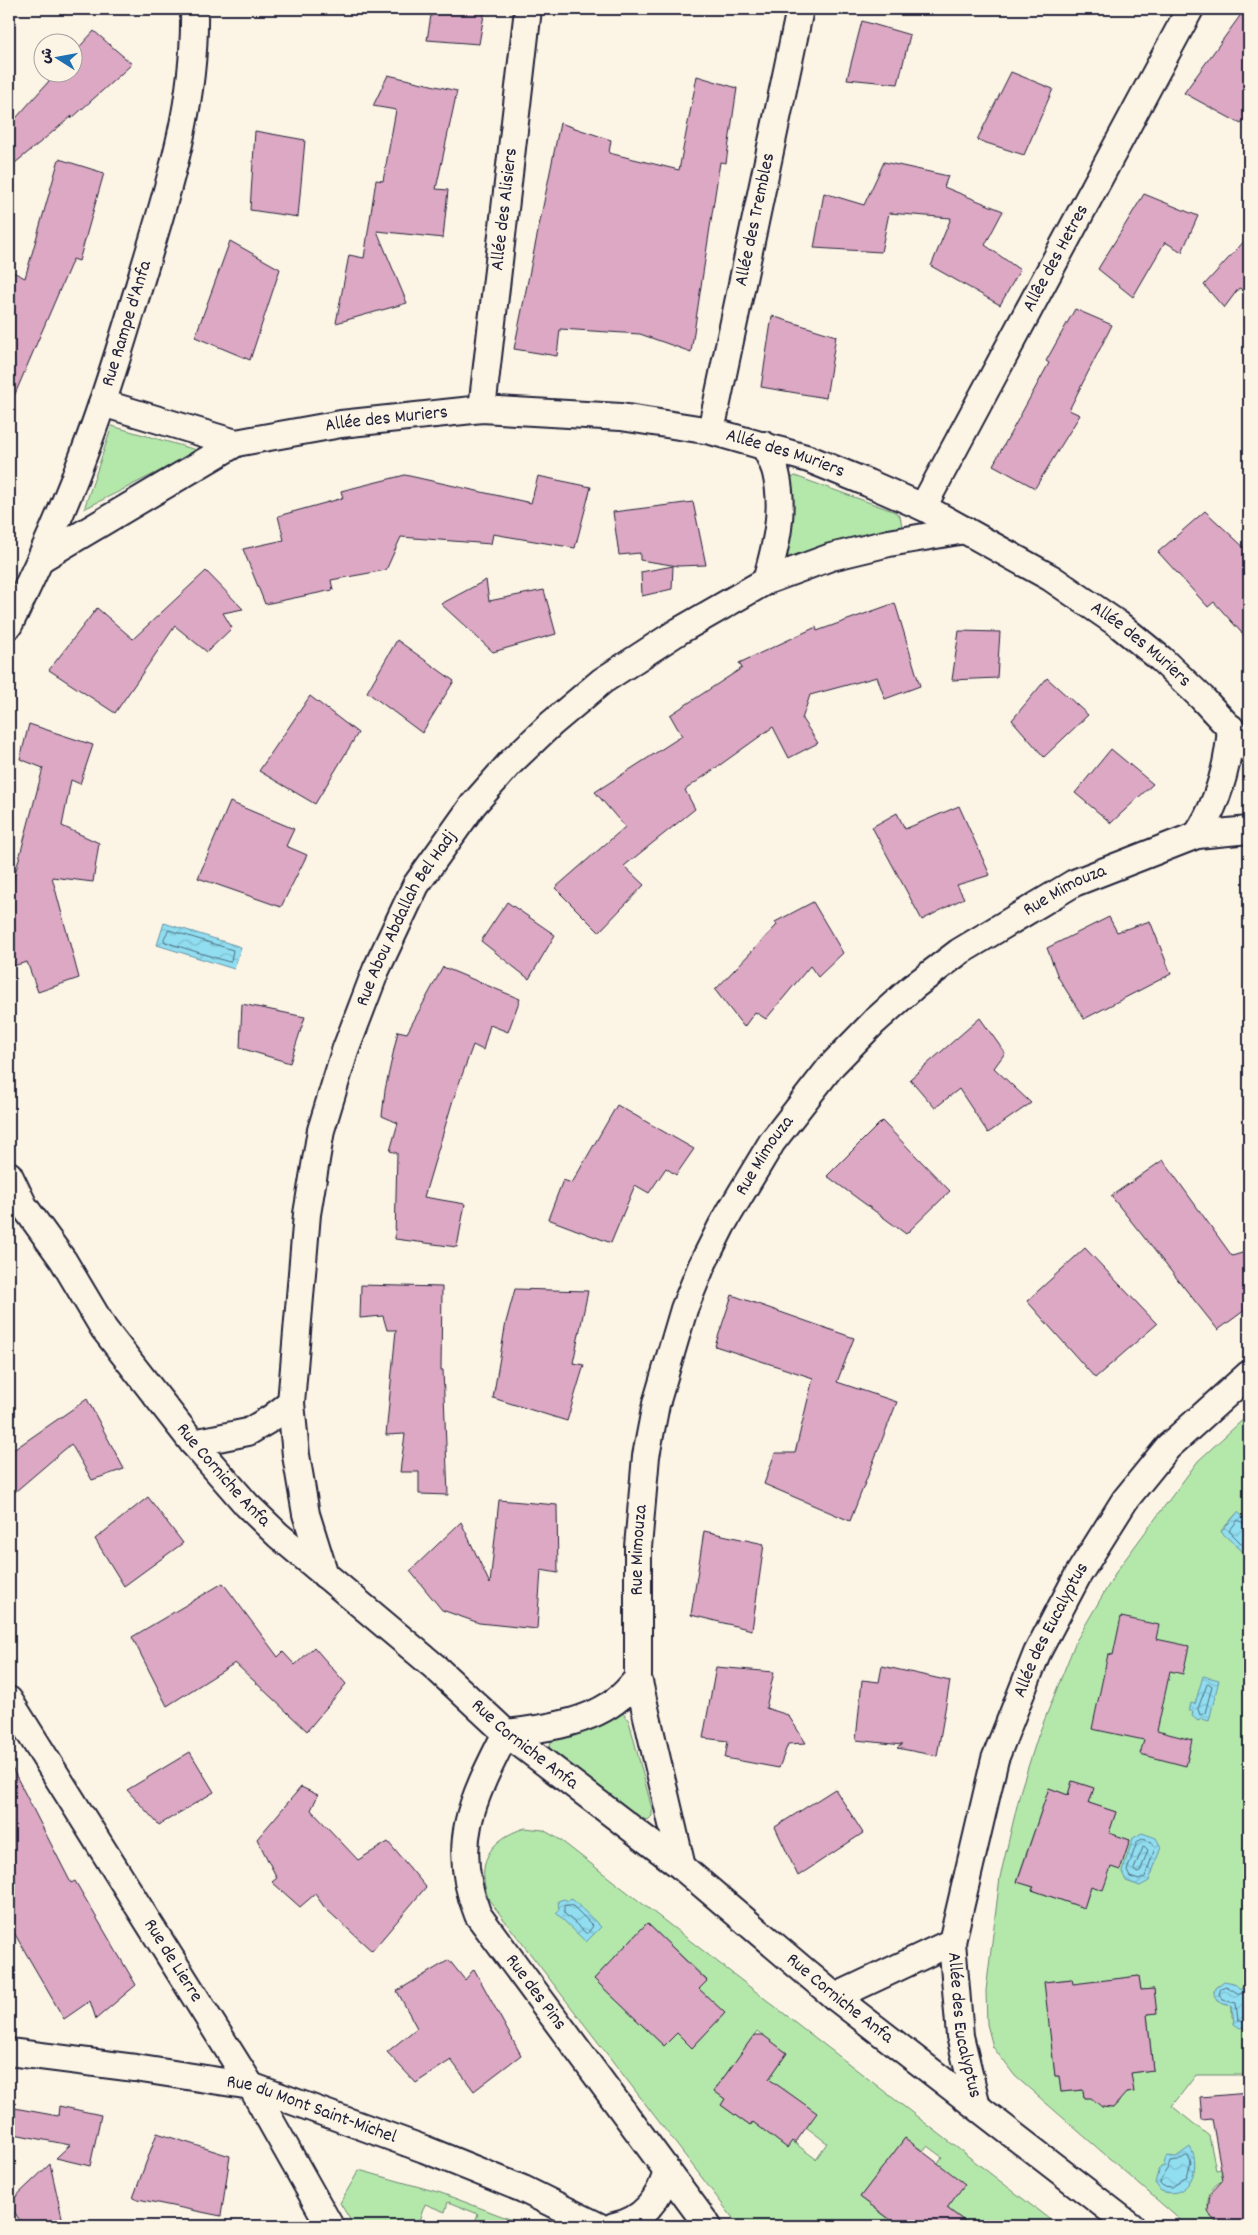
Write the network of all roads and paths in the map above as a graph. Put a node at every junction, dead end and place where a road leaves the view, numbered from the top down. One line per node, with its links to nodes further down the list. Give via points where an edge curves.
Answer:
1 (528, 9): 6 (street, Allée des Alisiers)
2 (800, 9): 7 (street, Allée des Trembles)
3 (1190, 9): 10 (street, Allêe des Hetres)
4 (191, 11): 5 (street, Rue Rampe d'Anfa, via 194,66 185,124)
5 (102, 404): 8 (street, Allée des Muriers); 12 (street, Rue Rampe d'Anfa)
6 (482, 409): 7 (street, Allée des Muriers, via 620,416); 8 (street, Allée des Muriers, via 341,424)
7 (711, 431): 9 (street, Allée des Muriers)
8 (236, 443): 12 (street, Allée des Muriers)
9 (764, 445): 10 (street, Allée des Muriers, via 809,459); 13 (street, via 776,473 779,505 778,539)
10 (923, 507): 11 (street, Allée des Muriers)
11 (966, 530): 13 (street, Rue Abou Abdallah Bel Hadj, via 831,557); 15 (street, Allée des Muriers, via 1051,578 1118,624 1161,659)
12 (42, 558): 14 (street, Rue Rampe d'Anfa)
13 (766, 581): 21 (street, Rue Abou Abdallah Bel Hadj, via 679,631 602,681 551,724 473,805 416,885 376,970 348,1042 321,1130 307,1214)
14 (9, 624)
15 (1231, 728): 16 (street, Allée des Muriers); 18 (street, via 1229,759 1209,816)
16 (1249, 749)
17 (1249, 830): 18 (street, Rue Mimouza)
18 (1197, 835): 24 (street, Rue Mimouza, via 1074,883 958,952 874,1022 832,1065 772,1142 702,1264 681,1318 656,1404 641,1504 636,1589)
19 (9, 1175): 22 (street, Rue Corniche Anfa, via 24,1206 63,1260 104,1329)
20 (1249, 1374): 28 (street, Allée des Eucalyptus, via 1168,1447 1125,1500 1060,1609 1037,1653 996,1759)
21 (291, 1403): 22 (street, via 248,1432); 23 (street, Rue Abou Abdallah Bel Hadj, via 306,1514)
22 (193, 1443): 23 (street, Rue Corniche Anfa, via 247,1505)
23 (325, 1574): 26 (street, Rue Corniche Anfa, via 435,1667)
24 (638, 1678): 26 (street, via 619,1699 600,1710 548,1729); 27 (street, Rue Mimouza)
25 (9, 1700): 31 (street, Rue de Lierre)
26 (506, 1733): 27 (street, Rue Corniche Anfa); 33 (street, Rue des Pins, via 475,1801 466,1833 464,1864 468,1892 478,1915)
27 (682, 1868): 29 (street, Rue Corniche Anfa)
28 (952, 1942): 29 (street, Allée des Eucalyptus); 32 (street, Allée des Eucalyptus, via 960,2036)
29 (835, 1997): 32 (street, Rue Corniche Anfa)
30 (9, 2052): 31 (street, Rue du Mont Saint-Michel)
31 (251, 2086): 34 (street, Rue de Lierre); 35 (street, Rue du Mont Saint-Michel, via 424,2149 522,2189)
32 (976, 2106): 38 (street, Rue Corniche Anfa)
33 (666, 2171): 36 (street, via 657,2197 637,2219); 37 (street, Rue des Pins)
34 (330, 2226)
35 (598, 2226)
36 (614, 2226)
37 (708, 2226)
38 (1131, 2226)

